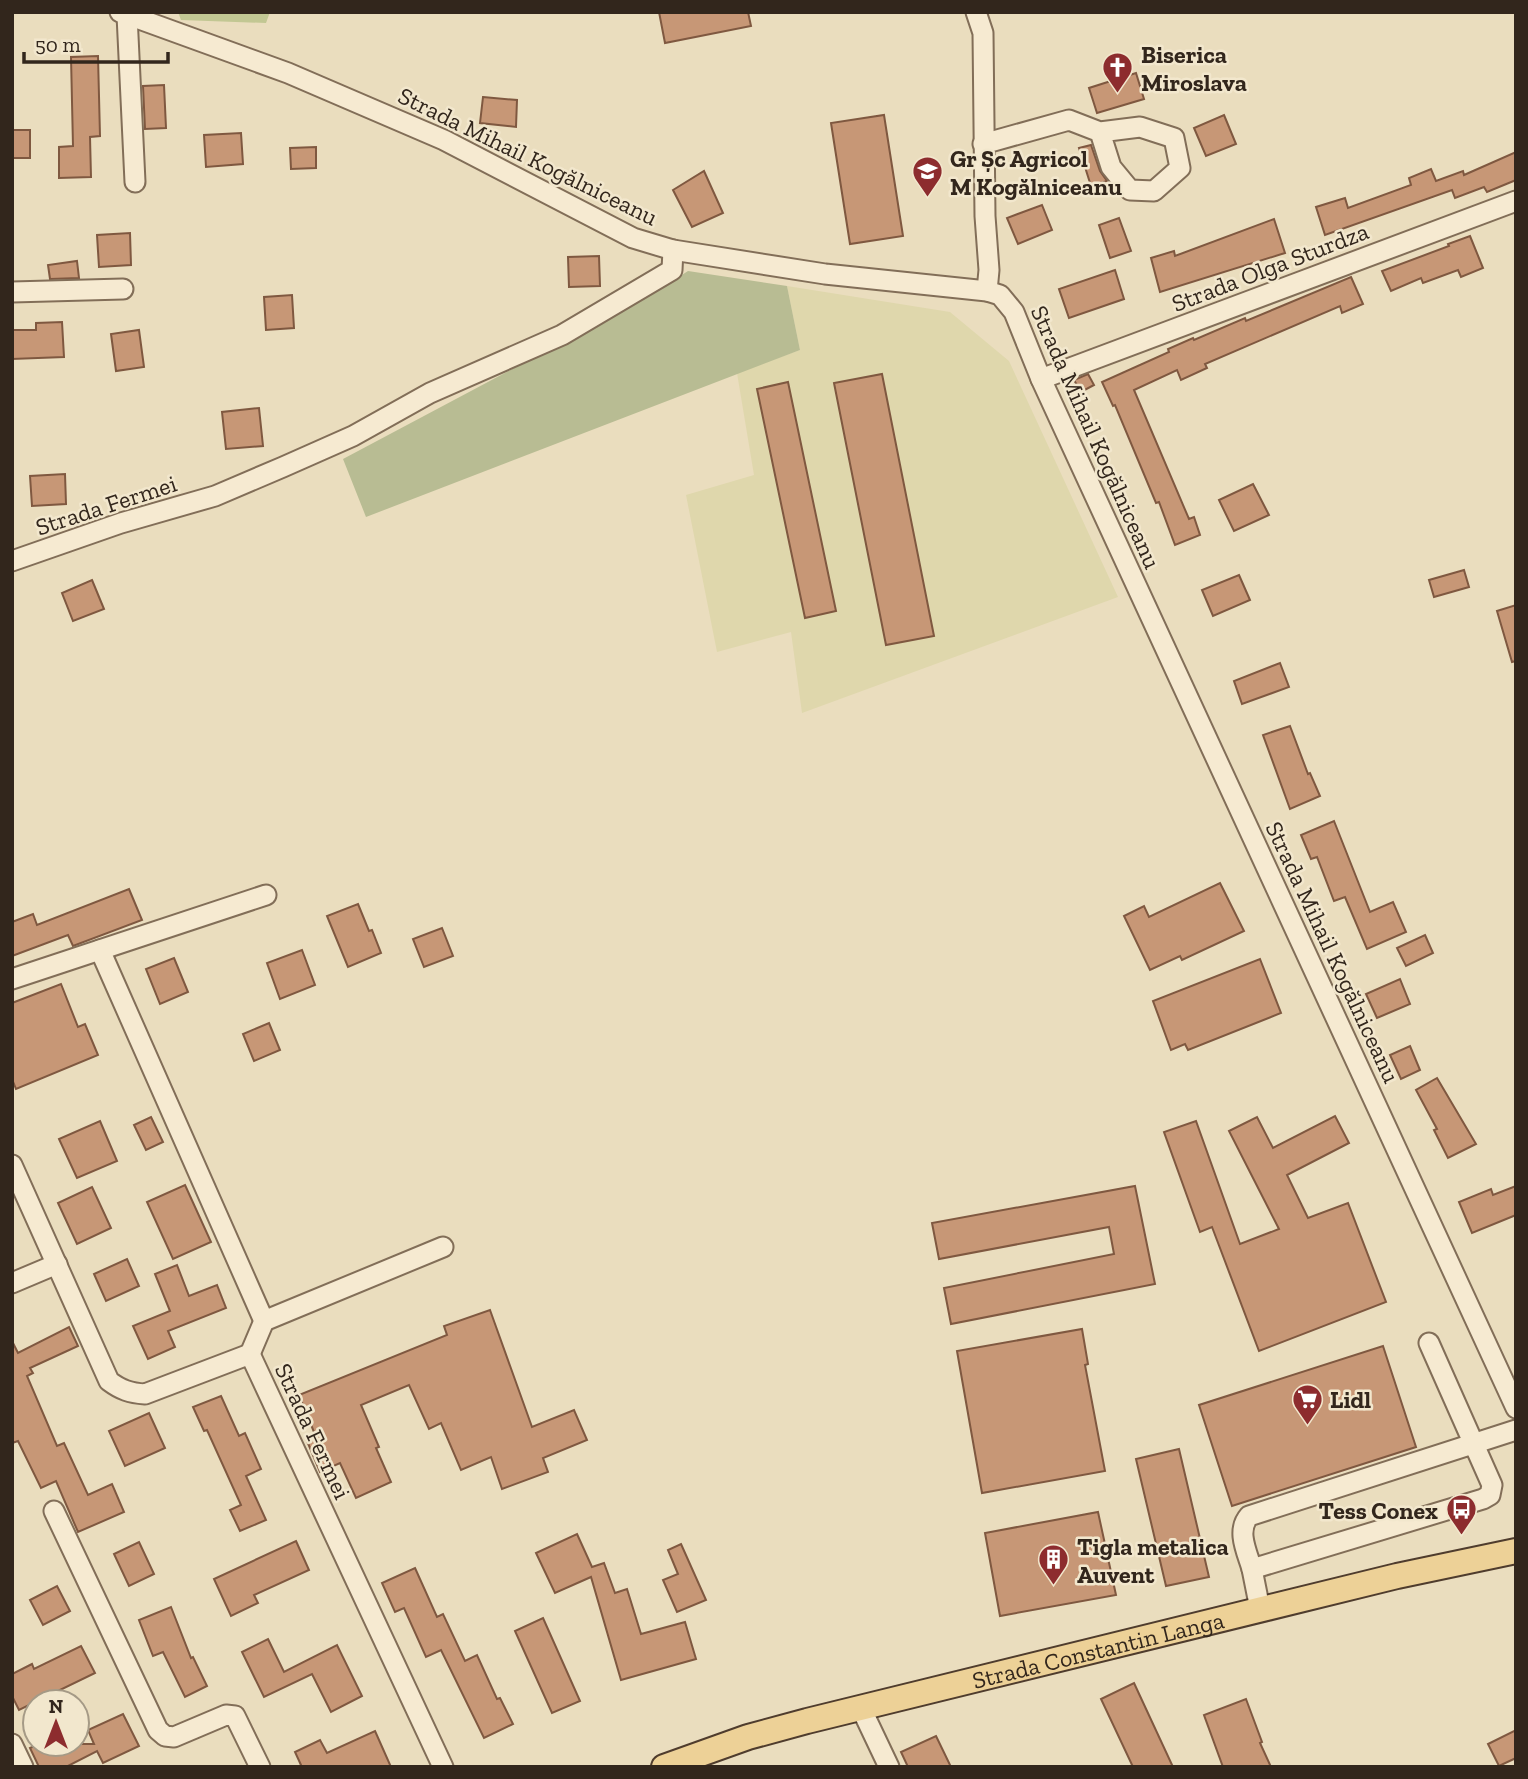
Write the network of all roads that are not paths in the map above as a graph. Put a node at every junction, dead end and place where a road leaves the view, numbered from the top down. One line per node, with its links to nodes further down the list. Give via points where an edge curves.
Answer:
1 (976, 12): 5 (street, via 983,33)
2 (123, 14): 3 (street, Strada Mihail Kogălniceanu); 6 (street)
3 (159, 20): 8 (street, Strada Mihail Kogălniceanu, via 207,45 288,73 444,139 633,238)
4 (1100, 132): 5 (street, via 1069,120)
5 (983, 144): 10 (street)
6 (135, 182)
7 (1516, 201): 12 (street, Strada Olga Sturdza)
8 (673, 250): 10 (street, Strada Mihail Kogălniceanu, via 825,274); 13 (street, Strada Fermei, via 672,270 562,335 429,393 353,436 215,496)
9 (124, 289): 11 (street)
10 (987, 291): 12 (street, Strada Mihail Kogălniceanu, via 1000,295 1014,312)
11 (12, 292)
12 (1041, 379): 24 (street, Strada Mihail Kogălniceanu)
13 (12, 561)
14 (266, 895): 15 (street)
15 (100, 950): 16 (street); 21 (street)
16 (12, 979)
17 (12, 1165): 19 (street, Strada Fermei)
18 (443, 1247): 21 (street)
19 (57, 1264): 20 (street); 23 (street, Strada Fermei, via 110,1381 119,1388 145,1394)
20 (12, 1283)
21 (264, 1321): 23 (street)
22 (1429, 1343): 26 (street)
23 (250, 1354): 36 (street, Strada Fermei)
24 (1516, 1408)
25 (1516, 1430): 26 (street)
26 (1474, 1443): 29 (street, via 1249,1516 1241,1530); 29 (street, via 1492,1485 1490,1495 1483,1499)
27 (54, 1511): 35 (street, via 158,1730 174,1737 226,1715 235,1716)
28 (1516, 1551): 30 (main road, Strada Constantin Langa)
29 (1252, 1569): 30 (street)
30 (1260, 1609): 31 (main road, Strada Constantin Langa)
31 (861, 1708): 33 (main road, Strada Constantin Langa, via 748,1737); 37 (street)
32 (12, 1744): 34 (street)
33 (673, 1763)
34 (23, 1767)
35 (260, 1767)
36 (443, 1767)
37 (890, 1767)

